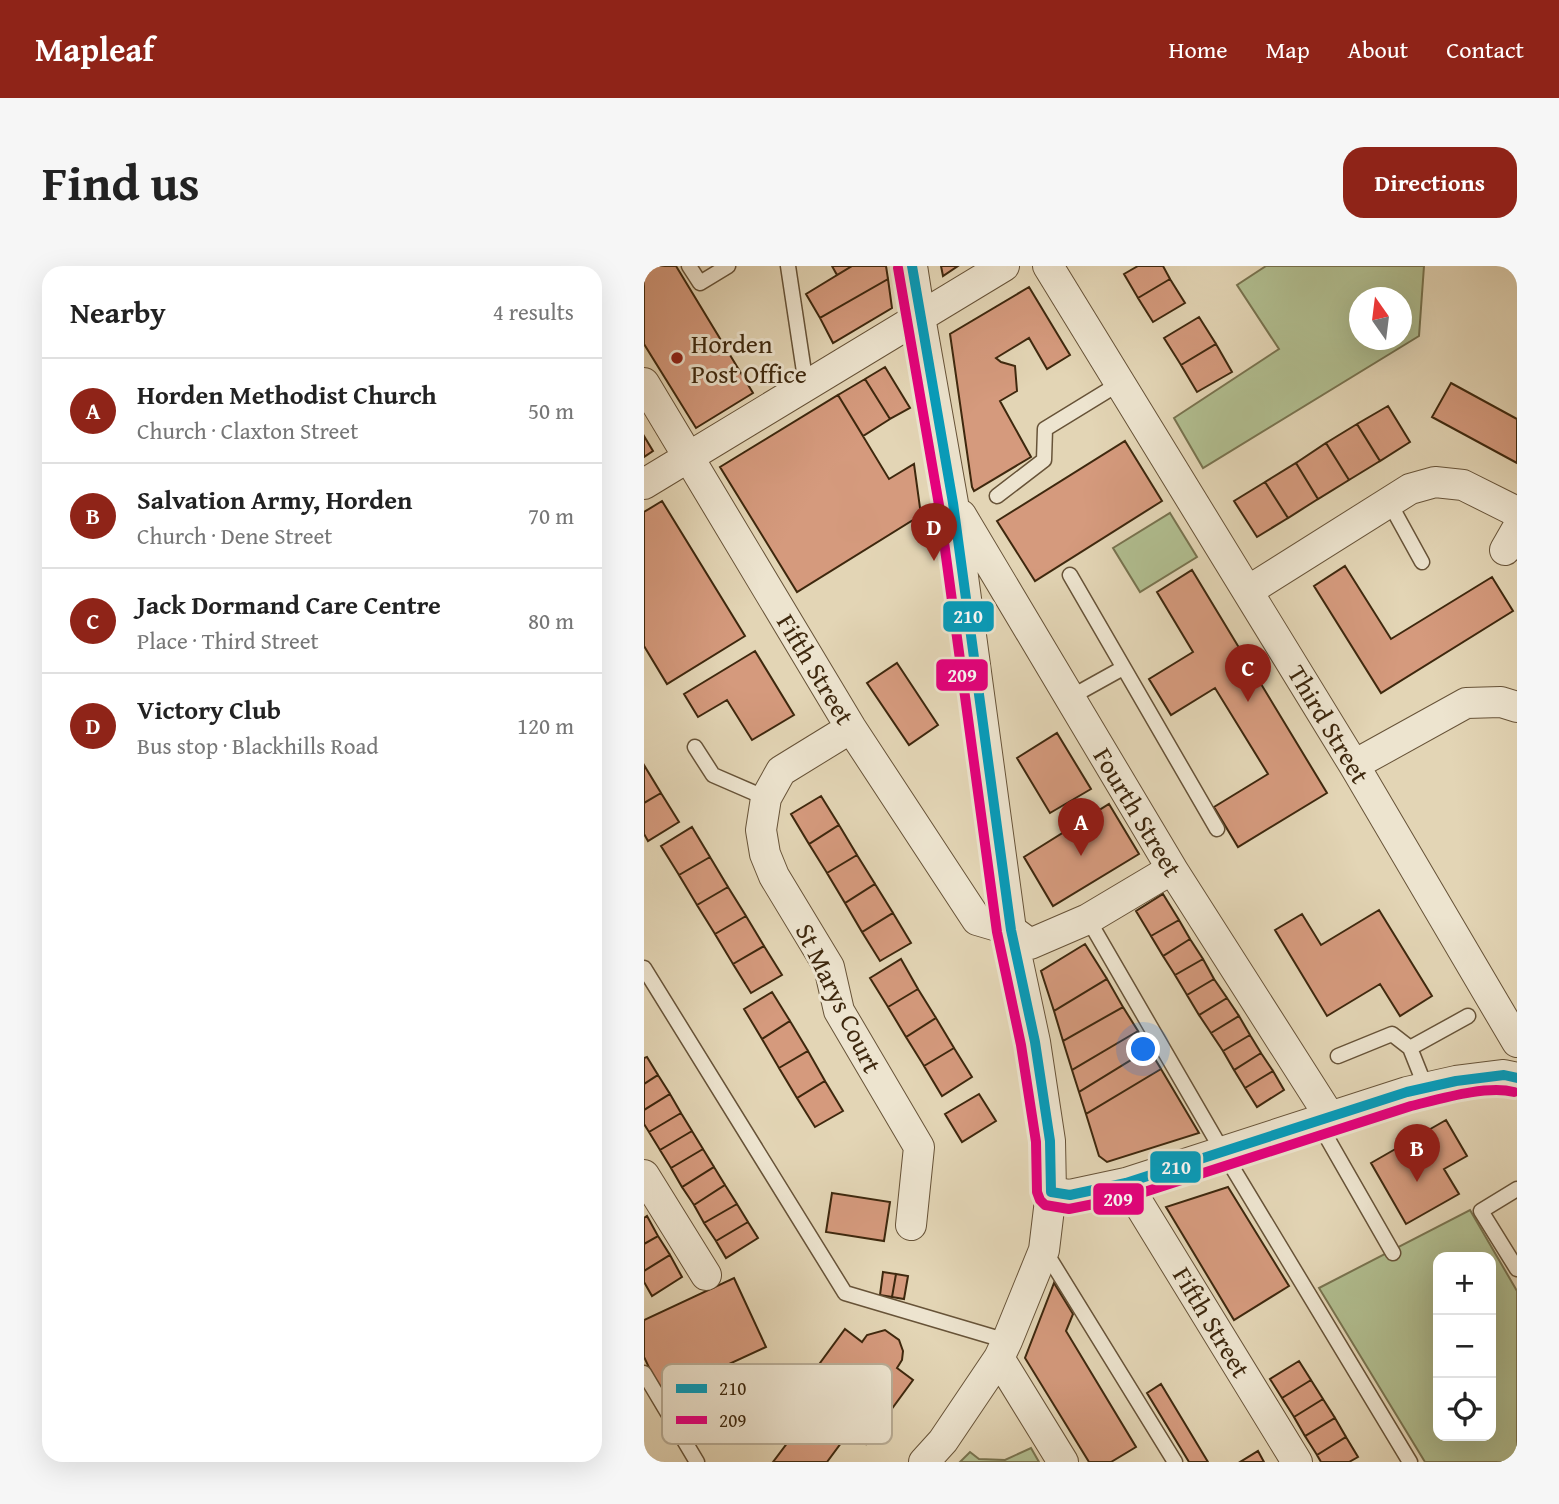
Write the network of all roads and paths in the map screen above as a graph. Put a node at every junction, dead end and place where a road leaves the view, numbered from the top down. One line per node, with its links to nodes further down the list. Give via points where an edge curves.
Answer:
1 (689, 266): 2 (lane, via 700,283)
2 (729, 266)
3 (788, 266): 10 (lane)
4 (912, 266): 7 (street)
5 (1003, 266): 7 (street)
6 (1048, 266): 9 (street, Third Street)
7 (920, 317): 10 (street); 15 (street)
8 (644, 383): 11 (street, Fifth Street)
9 (1120, 383): 13 (lane, via 1045,429 1044,460); 19 (street, Third Street)
10 (806, 386): 11 (street)
11 (688, 457): 12 (street); 23 (street, Fifth Street)
12 (644, 484)
13 (997, 496)
14 (1389, 502): 16 (street, via 1410,489 1435,482 1463,485); 17 (lane); 19 (street)
15 (953, 503): 21 (street, Fourth Street); 30 (street)
16 (1517, 512)
17 (1422, 562)
18 (1070, 575): 20 (lane)
19 (1248, 591): 25 (street, Third Street)
20 (1123, 668): 21 (lane); 27 (lane)
21 (1069, 698): 28 (street, Fourth Street)
22 (1517, 707): 25 (street, via 1502,702 1466,703)
23 (851, 728): 26 (street, St Marys Court, via 781,771); 30 (street, Fifth Street, via 977,920)
24 (695, 747): 26 (lane, via 713,775)
25 (1354, 765): 33 (street, Third Street)
26 (766, 798): 44 (street, St Marys Court, via 761,830 774,876 830,967 839,1011 919,1147)
27 (1216, 829)
28 (1172, 869): 29 (street); 38 (street, Fourth Street)
29 (1088, 919): 30 (street, Fifth Street, via 1030,944); 39 (lane)
30 (1011, 930): 43 (street, via 1035,1042 1050,1141)
31 (644, 968): 49 (lane, via 845,1293)
32 (1468, 1016): 34 (lane)
33 (1517, 1042)
34 (1410, 1048): 35 (lane, via 1392,1034); 37 (lane)
35 (1338, 1056)
36 (1517, 1078): 37 (street, via 1504,1075)
37 (1426, 1088): 38 (street)
38 (1324, 1120): 39 (street); 46 (lane)
39 (1223, 1152): 41 (street); 58 (lane)
40 (644, 1174): 48 (street)
41 (1126, 1183): 43 (street, via 1070,1195); 57 (street, Fifth Street)
42 (1517, 1189): 47 (lane, via 1481,1211)
43 (1051, 1192): 45 (street)
44 (911, 1225)
45 (1044, 1250): 49 (street); 56 (lane)
46 (1393, 1252)
47 (1517, 1269)
48 (706, 1275)
49 (1003, 1350): 54 (street); 55 (street)
50 (644, 1373): 51 (lane)
51 (662, 1403)
52 (686, 1444): 53 (lane)
53 (697, 1462)
54 (924, 1462)
55 (1063, 1462)
56 (1175, 1462)
57 (1297, 1462)
58 (1410, 1462)

